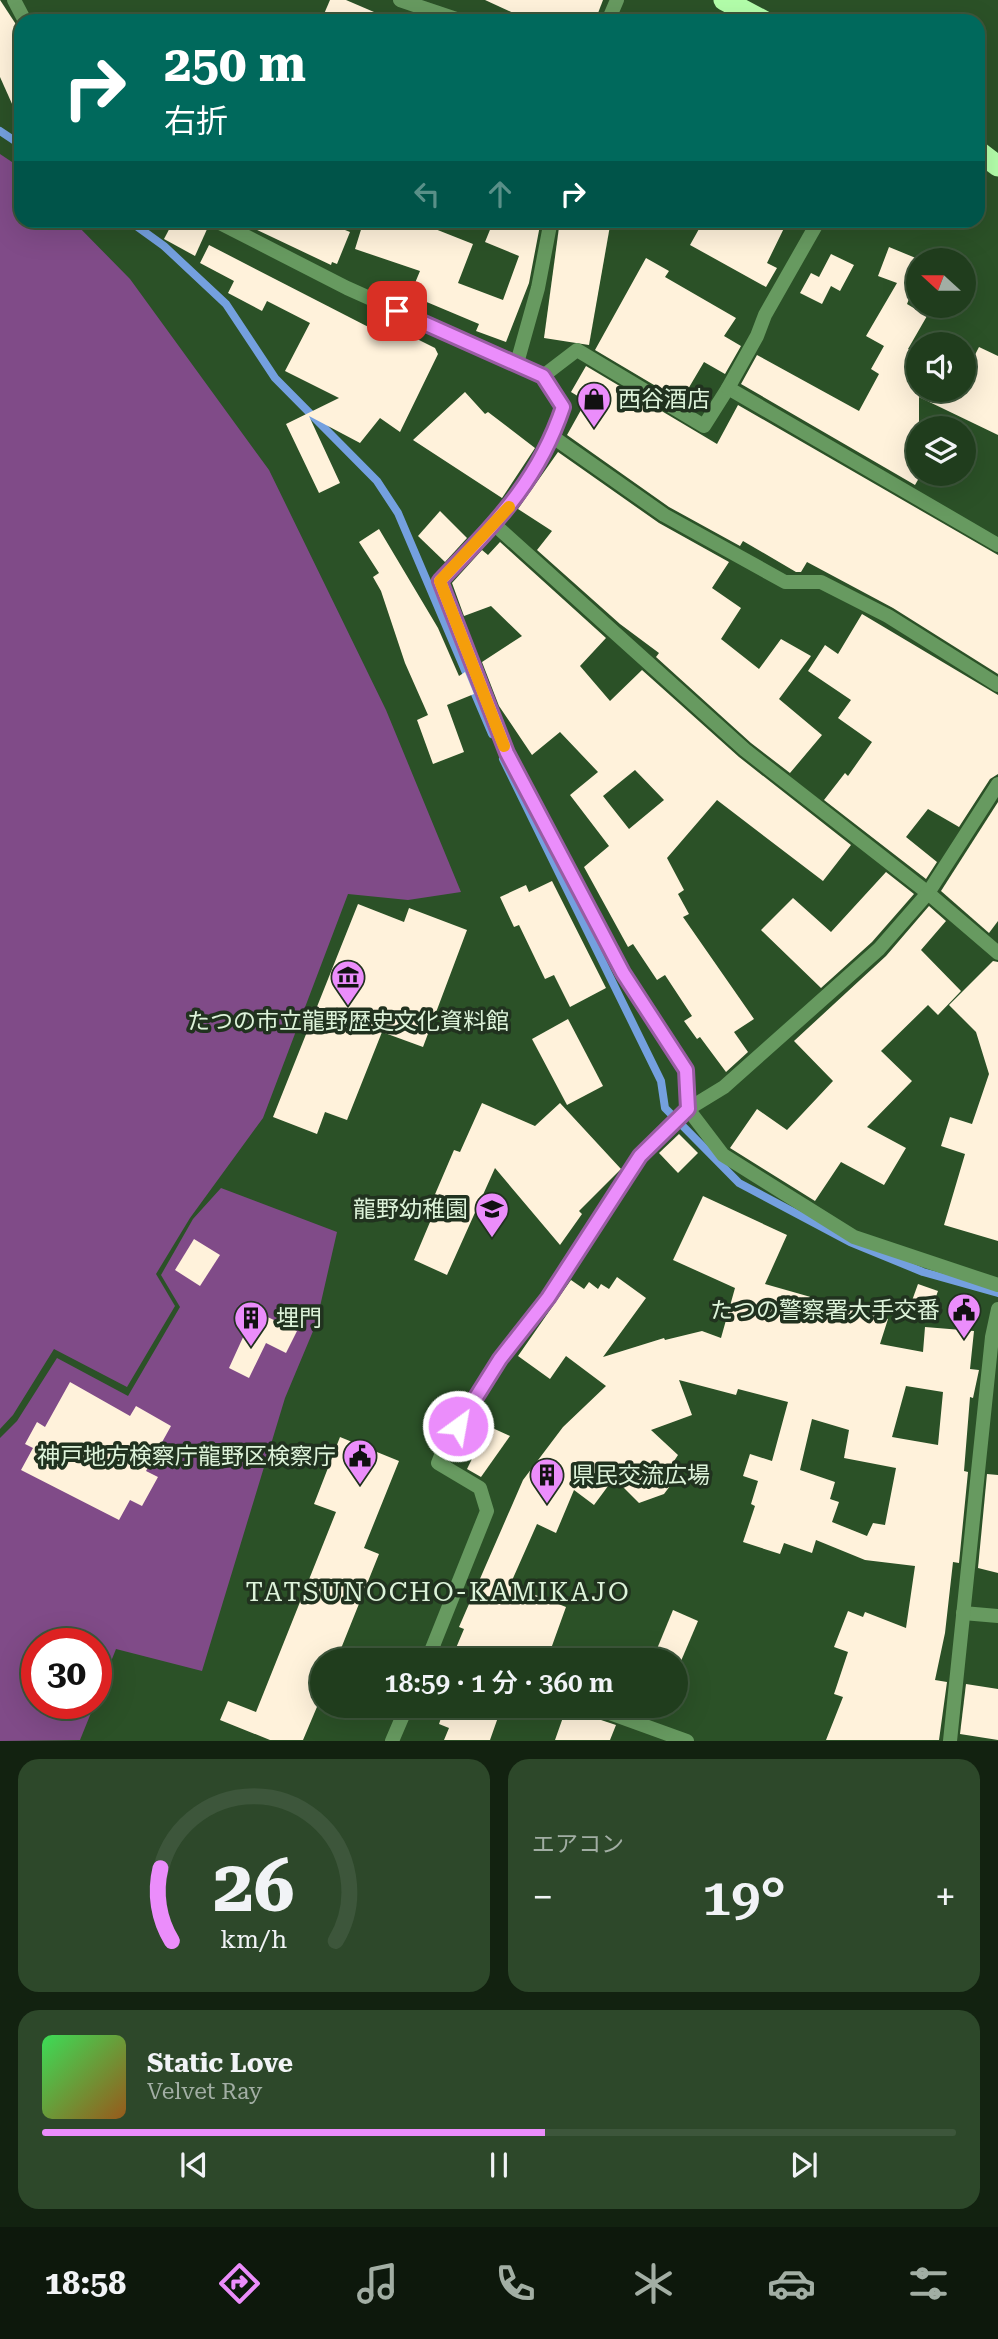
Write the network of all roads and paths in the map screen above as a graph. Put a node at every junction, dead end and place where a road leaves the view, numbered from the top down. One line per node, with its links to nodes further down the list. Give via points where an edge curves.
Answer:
1 (400, 0): 3 (street)
2 (724, 0): 4 (highway)
3 (441, 14)
4 (751, 14)
5 (230, 228): 8 (street, via 347,288)
6 (549, 228): 8 (street)
7 (814, 228): 10 (street)
8 (517, 363): 9 (street)
9 (543, 376): 10 (street, via 578,350 704,426); 11 (street, via 563,407)
10 (728, 388): 13 (street)
11 (553, 437): 12 (street, via 532,476); 14 (street, via 664,515 785,582 821,582)
12 (495, 525): 16 (street, via 745,750); 18 (street, via 440,581 507,753 623,973 686,1070)
13 (998, 545)
14 (998, 685)
15 (998, 783): 16 (street)
16 (928, 893): 17 (street); 18 (street, via 879,949 820,1004 724,1087)
17 (998, 953)
18 (688, 1109): 19 (street, via 723,1154 854,1237); 23 (street, via 640,1156 444,1448 438,1463 480,1488 487,1511)
19 (998, 1285)
20 (998, 1310): 21 (street)
21 (963, 1613): 22 (street); 28 (street)
22 (998, 1616)
23 (433, 1648)
24 (402, 1718): 26 (street)
25 (623, 1718): 27 (street)
26 (392, 1741)
27 (687, 1741)
28 (950, 1741)

